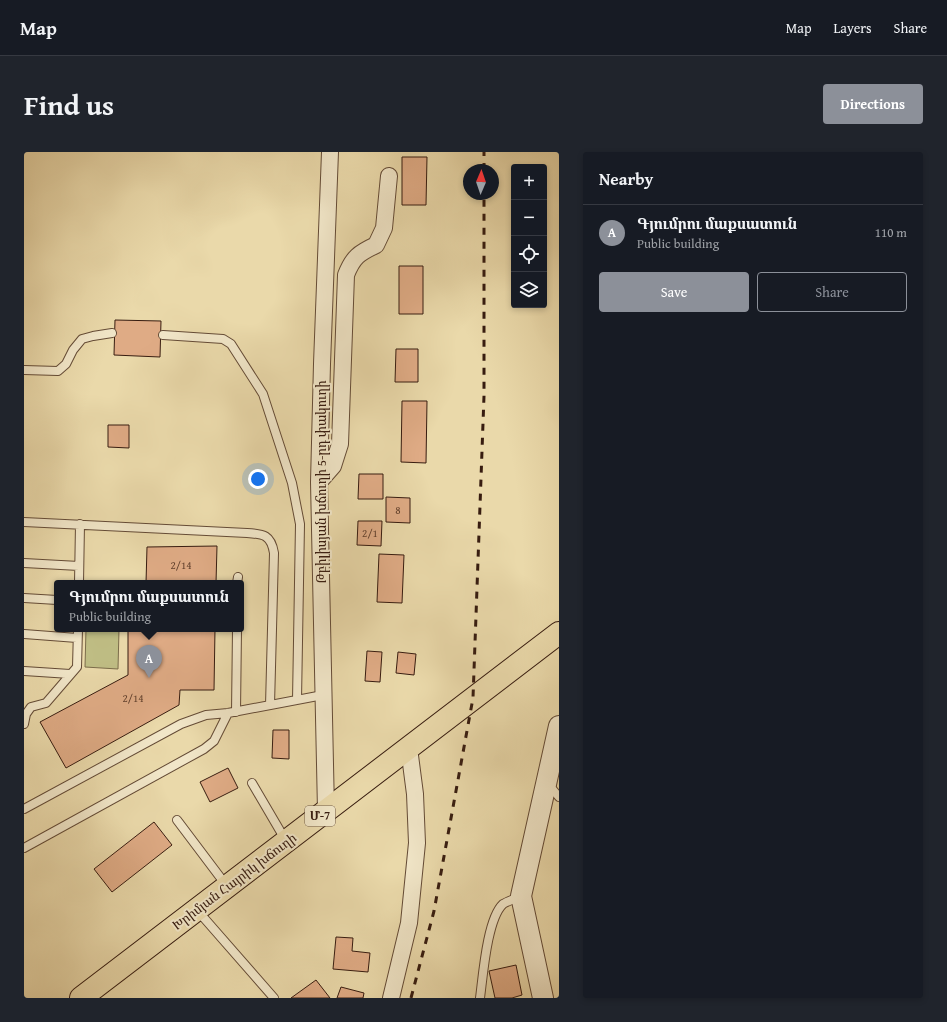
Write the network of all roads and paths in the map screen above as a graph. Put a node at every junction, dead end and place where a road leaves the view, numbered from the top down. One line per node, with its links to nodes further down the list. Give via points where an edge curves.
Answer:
1 (330, 152): 6 (street, Թբիլիսյան խճուղի 5-րդ փակուղի)
2 (389, 176): 6 (street, via 384,228 376,245 364,251 351,263 346,275 340,444 333,466)
3 (112, 333): 5 (lane, via 82,339 66,364 58,371)
4 (163, 335): 22 (lane, via 224,339 231,344 263,394 292,483 300,524)
5 (24, 370)
6 (319, 482): 21 (street, Թբիլիսյան խճուղի 5-րդ փակուղի)
7 (24, 522): 8 (lane)
8 (80, 524): 10 (lane); 23 (lane, via 262,534 268,537 274,553)
9 (24, 563): 10 (lane)
10 (79, 566): 11 (lane)
11 (79, 580)
12 (24, 598): 13 (lane)
13 (54, 600)
14 (78, 632): 18 (lane)
15 (237, 632): 25 (lane)
16 (24, 634): 18 (lane)
17 (559, 634): 28 (highway, Խրիմյան Հայրիկ խճուղի / Մ-7)
18 (77, 638): 20 (lane, via 77,667)
19 (24, 671): 20 (lane)
20 (70, 674): 24 (lane, via 46,703)
21 (323, 695): 22 (lane); 33 (street, Թբիլիսյան խճուղի 5-րդ փակուղի)
22 (297, 700): 23 (lane)
23 (270, 705): 25 (lane)
24 (28, 707): 26 (lane)
25 (232, 712): 32 (lane, via 206,716 181,724); 36 (lane, via 214,741 204,749)
26 (24, 724)
27 (559, 726): 29 (street)
28 (409, 748): 33 (highway, Խրիմյան Հայրիկ խճուղի / Մ-7); 42 (street, via 417,843 409,923)
29 (547, 782): 31 (lane); 38 (street)
30 (252, 783): 35 (lane)
31 (559, 797)
32 (24, 809)
33 (326, 811): 35 (highway, Խրիմյան Հայրիկ խճուղի / Մ-7)
34 (177, 820): 37 (lane)
35 (287, 841): 37 (highway, Խրիմյան Հայրիկ խճուղի / Մ-7)
36 (24, 848)
37 (227, 887): 39 (highway, Խրիմյան Հայրիկ խճուղի / Մ-7)
38 (521, 896): 43 (lane, via 504,904 495,914 490,930); 44 (street)
39 (197, 910): 40 (highway, Խրիմյան Հայրիկ խճուղի / Մ-7); 41 (lane)
40 (81, 998)
41 (274, 998)
42 (391, 998)
43 (480, 998)
44 (543, 998)

